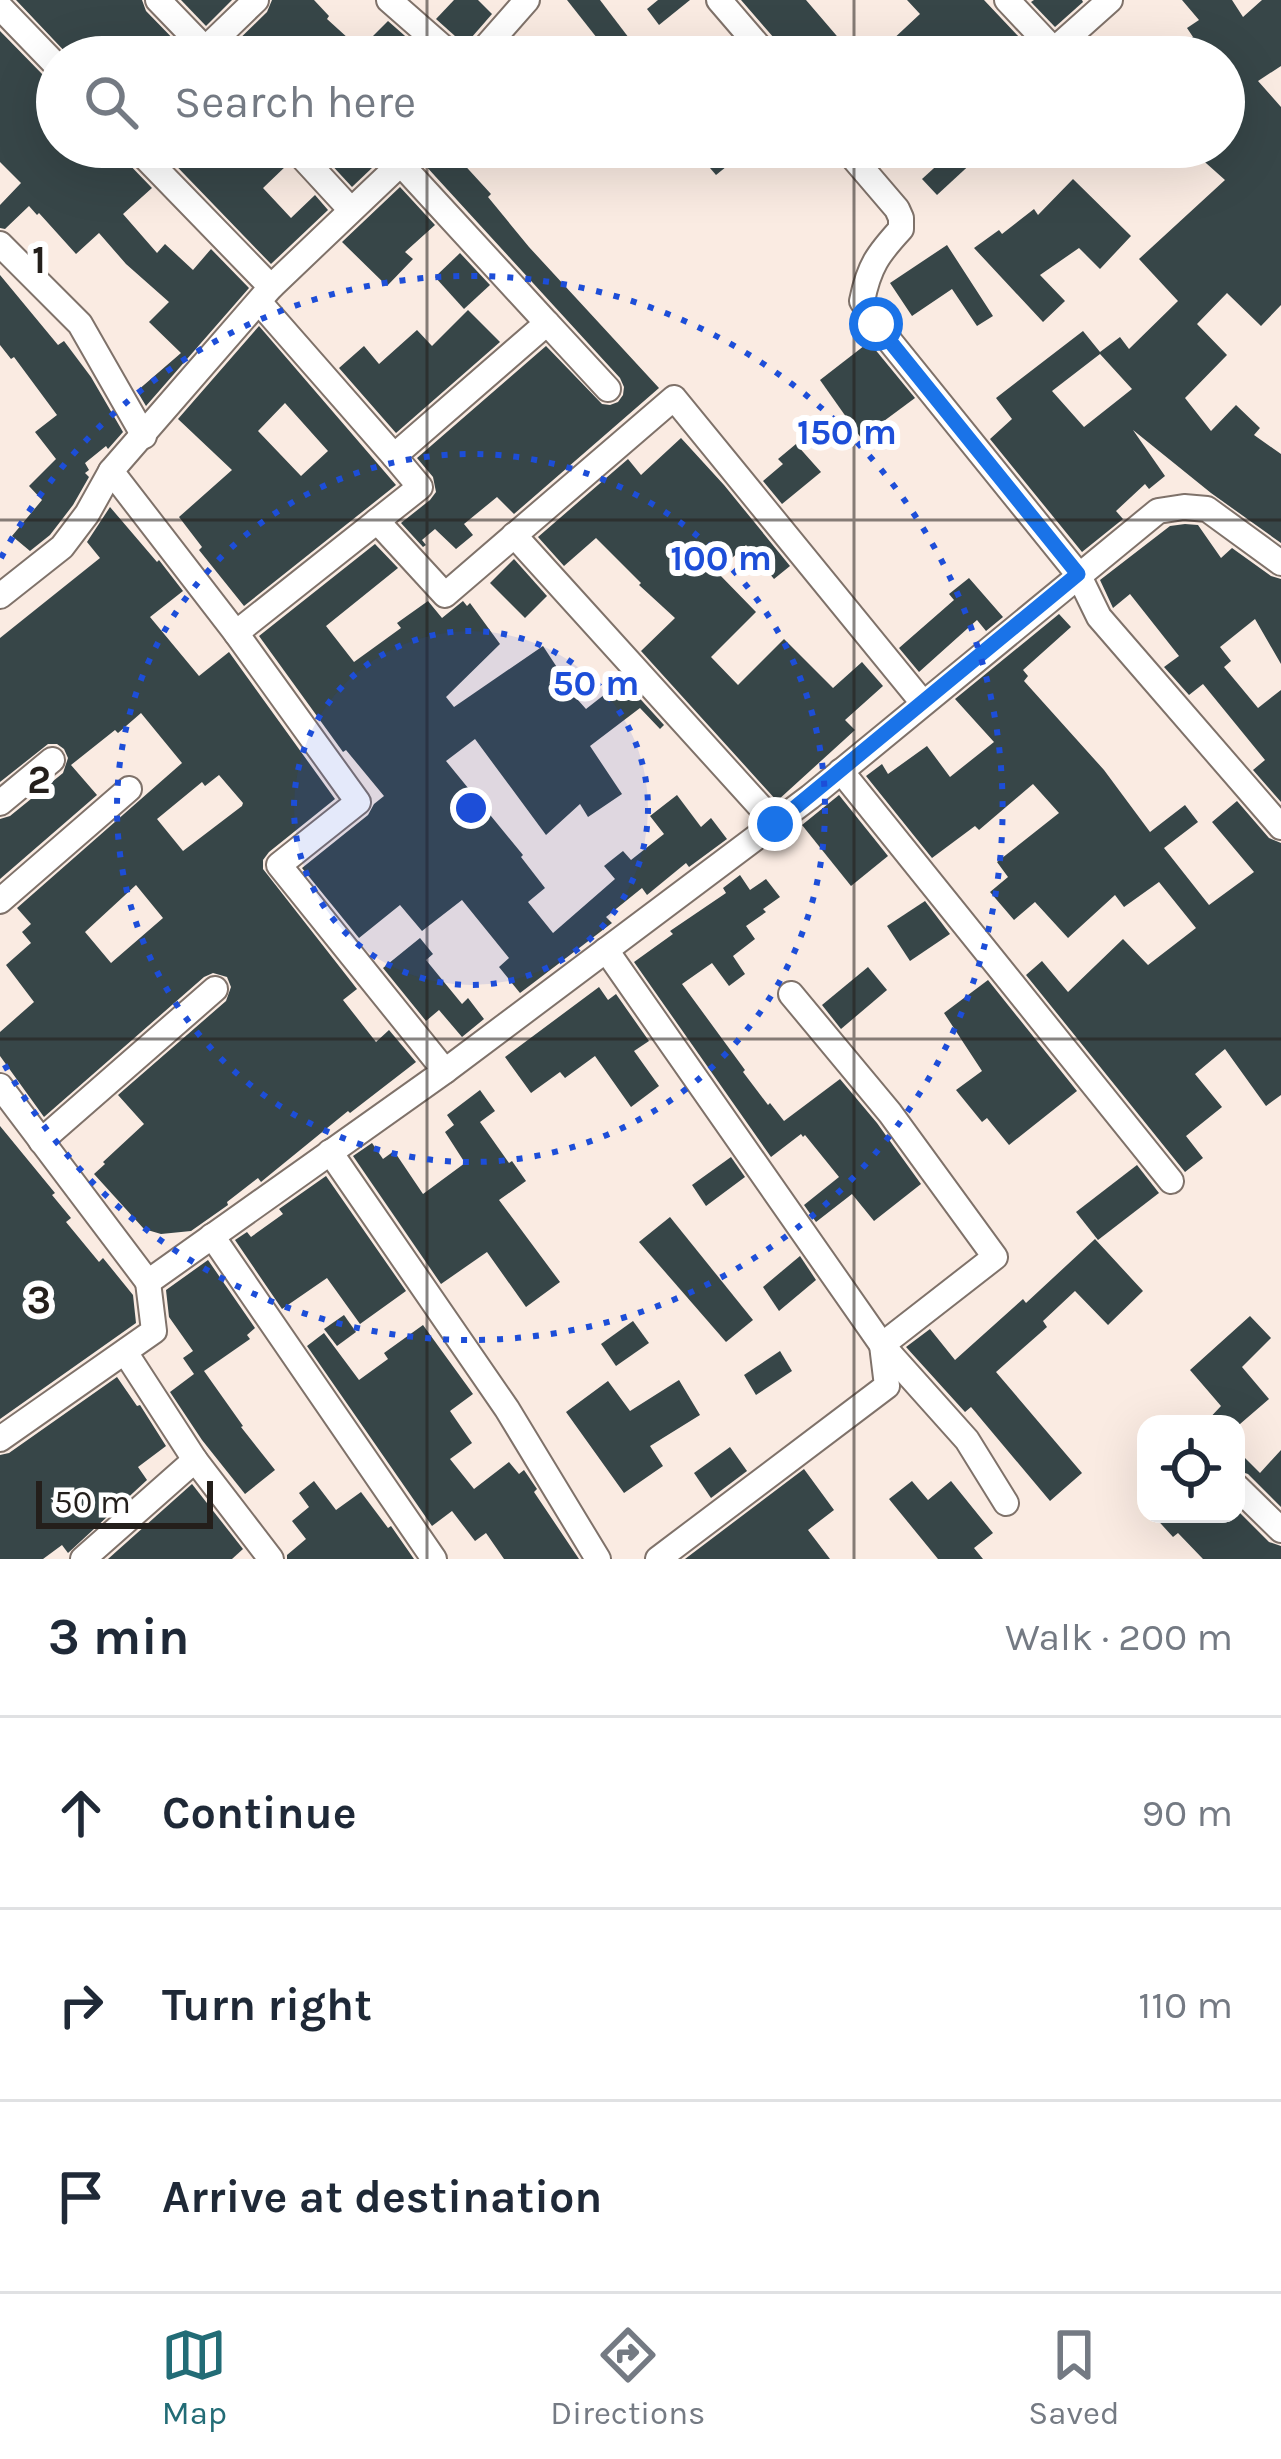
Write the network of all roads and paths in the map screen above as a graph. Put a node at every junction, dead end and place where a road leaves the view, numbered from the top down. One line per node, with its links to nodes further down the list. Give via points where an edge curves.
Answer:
1 (158, 0): 9 (street)
2 (256, 0): 10 (street)
3 (389, 0): 11 (street)
4 (527, 0): 12 (street)
5 (719, 0): 13 (street)
6 (1007, 0): 14 (street)
7 (1110, 0): 15 (street)
8 (0, 7): 16 (street)
9 (189, 36)
10 (222, 36)
11 (430, 36)
12 (495, 36)
13 (750, 36)
14 (1040, 36)
15 (1074, 36)
16 (36, 44)
17 (154, 168): 24 (street)
18 (312, 168): 22 (street)
19 (395, 168): 22 (street)
20 (420, 168): 25 (street)
21 (862, 168): 33 (street, via 902,218 867,274 862,301)
22 (351, 210): 24 (street)
23 (0, 244): 27 (street, via 80,324)
24 (265, 294): 27 (street); 28 (street)
25 (547, 323): 26 (street); 28 (street)
26 (608, 389)
27 (144, 436): 29 (street)
28 (394, 456): 30 (street, via 420,487)
29 (111, 471): 34 (street, via 62,547); 35 (street)
30 (377, 521): 31 (street, via 445,595); 35 (street)
31 (514, 536): 36 (street, via 674,398); 41 (street)
32 (1281, 562): 33 (street, via 1207,508 1184,507 1157,511)
33 (1078, 574): 36 (street); 42 (street, via 1099,617)
34 (0, 596)
35 (236, 632): 47 (street, via 358,802 279,865)
36 (923, 703): 38 (street)
37 (52, 760): 40 (street)
38 (841, 771): 41 (street); 51 (street)
39 (129, 789): 43 (street)
40 (0, 802)
41 (775, 824): 44 (street)
42 (1281, 827)
43 (0, 901)
44 (606, 950): 47 (street); 54 (street)
45 (215, 989): 49 (street)
46 (791, 994): 54 (street, via 994,1257)
47 (445, 1071): 50 (street)
48 (0, 1086): 49 (street)
49 (40, 1141): 53 (street)
50 (330, 1152): 52 (street); 64 (street, via 507,1409)
51 (1171, 1181)
52 (212, 1236): 53 (street); 63 (street)
53 (148, 1282): 55 (street, via 154,1331)
54 (882, 1345): 59 (street, via 968,1440); 65 (street, via 887,1386)
55 (125, 1352): 56 (street); 57 (street)
56 (0, 1439)
57 (195, 1460): 61 (street); 62 (street)
58 (1245, 1495): 60 (street)
59 (1006, 1503)
60 (1281, 1530)
61 (83, 1559)
62 (271, 1559)
63 (434, 1559)
64 (598, 1559)
65 (658, 1559)

